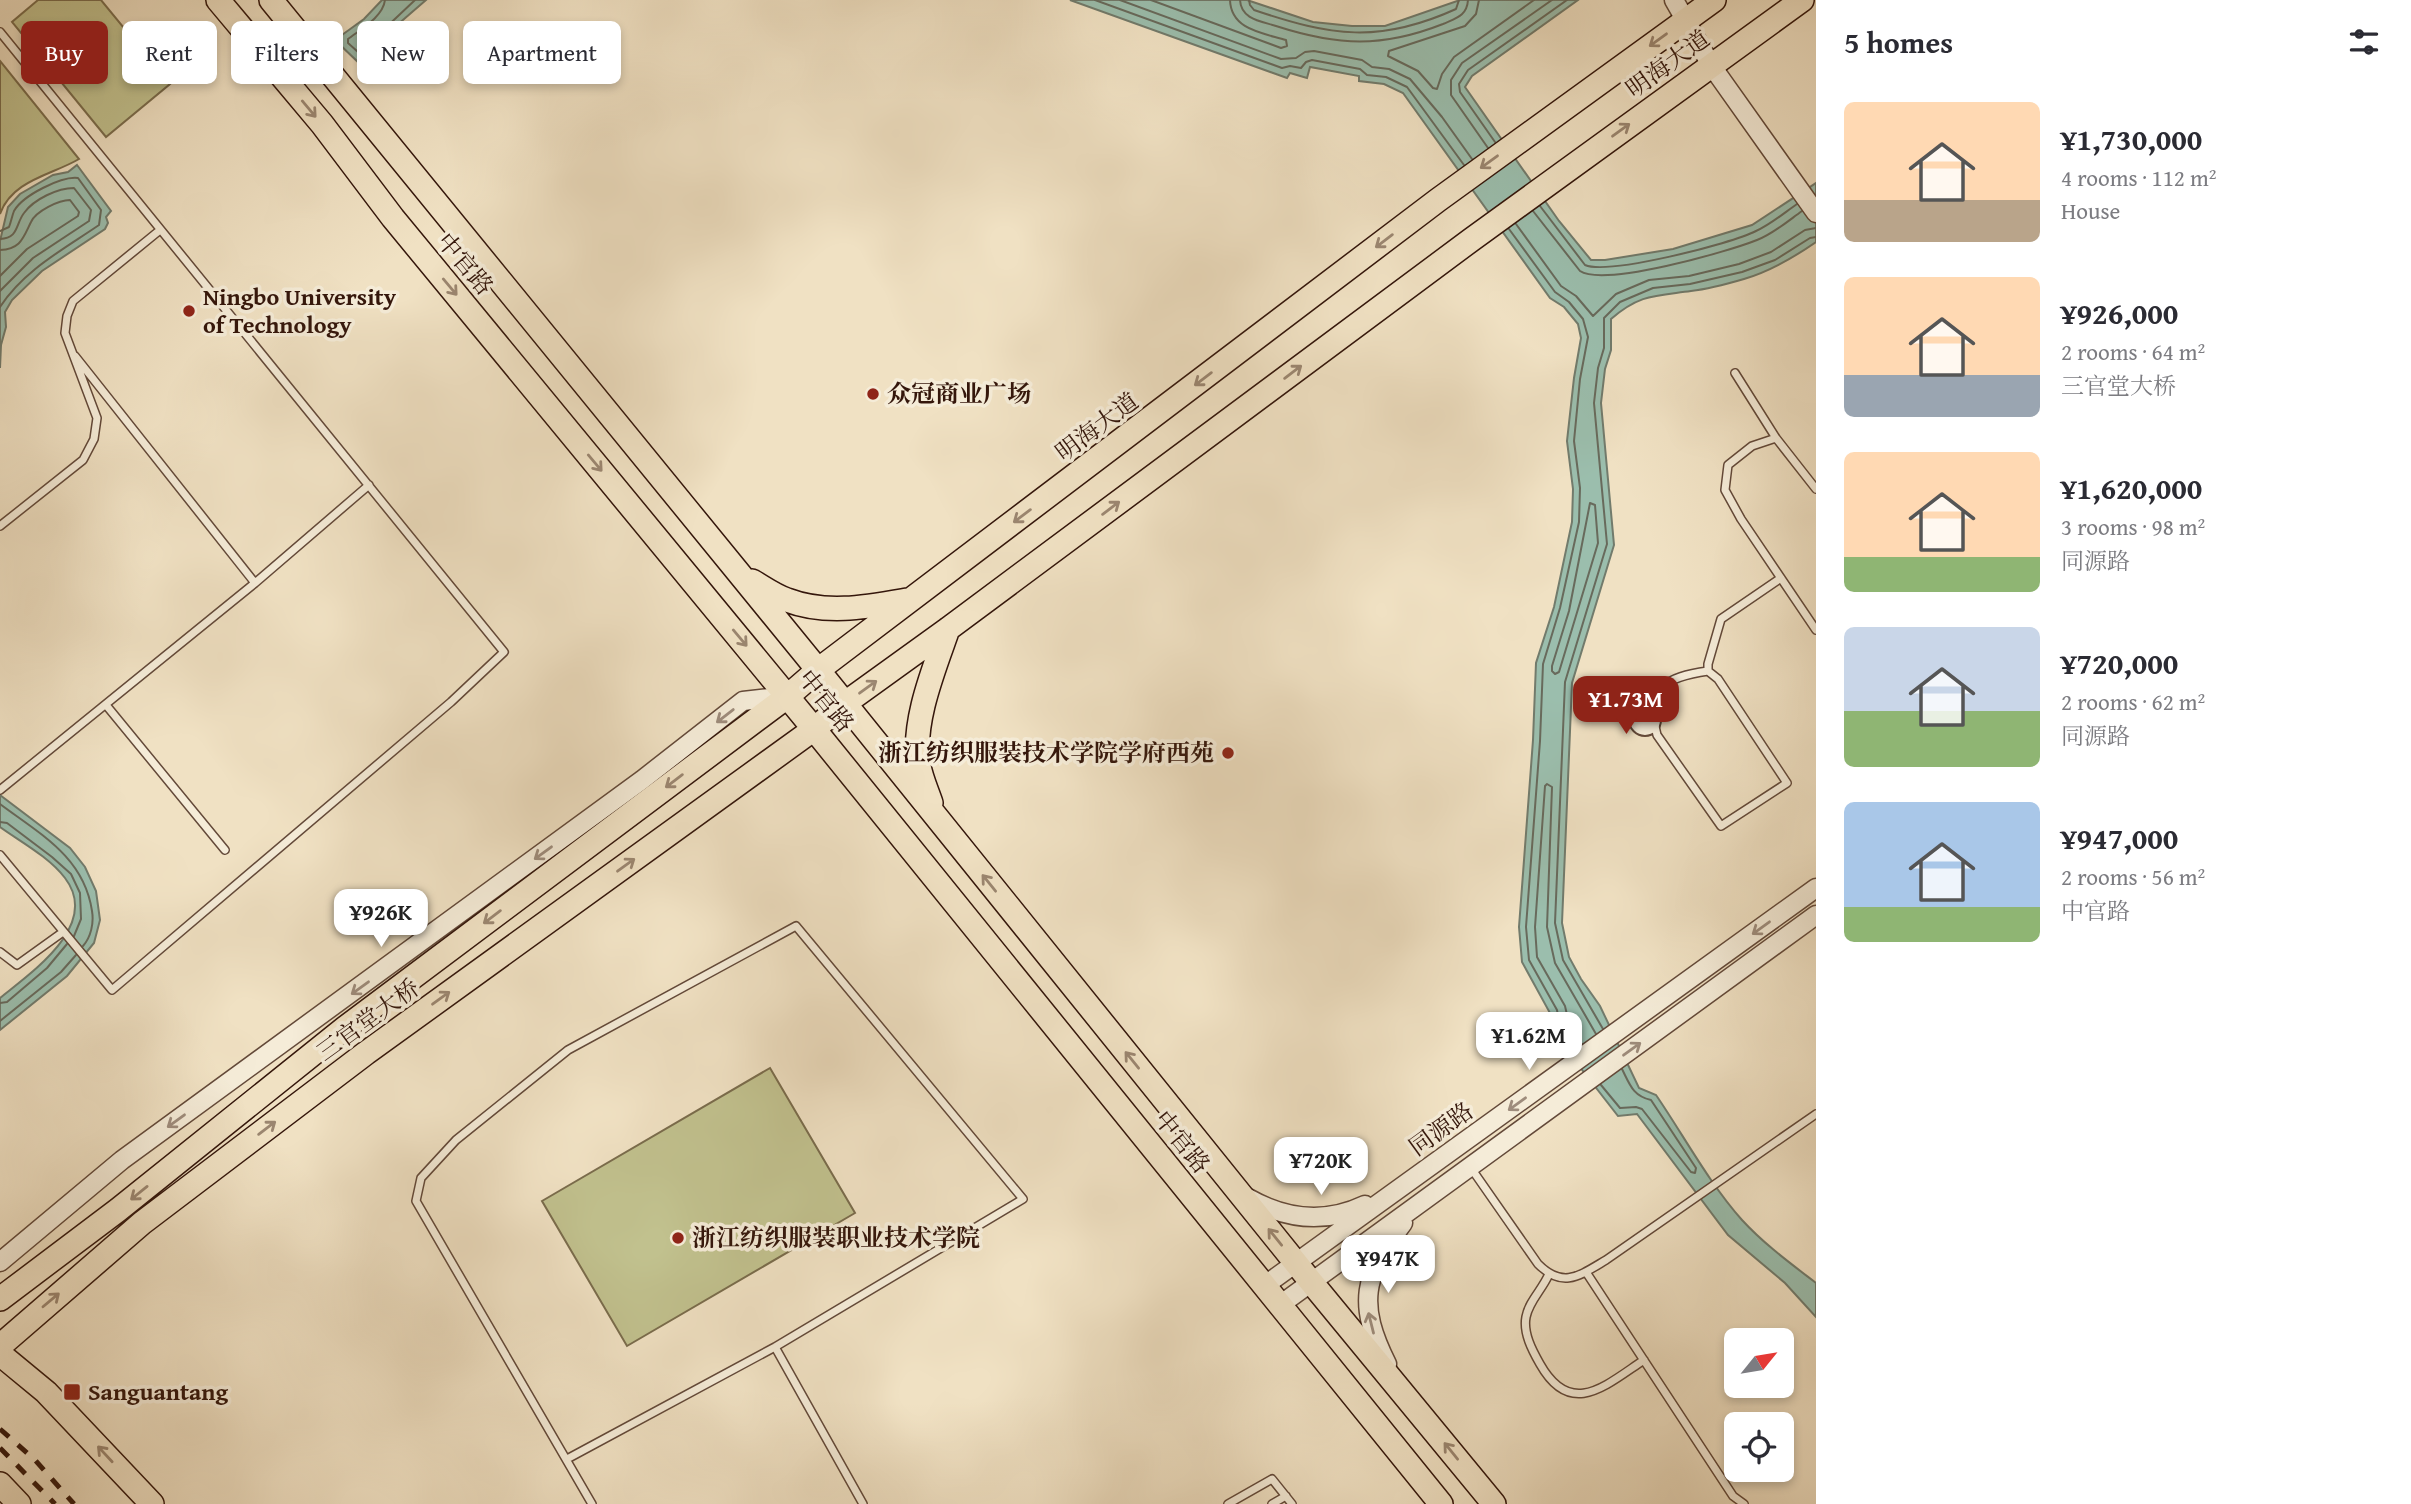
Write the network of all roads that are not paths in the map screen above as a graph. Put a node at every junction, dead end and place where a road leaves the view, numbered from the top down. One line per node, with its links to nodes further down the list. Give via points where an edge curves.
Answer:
1 (218, 0): 25 (main road, 中官路, one-way to 25)
2 (271, 0): 17 (main road, 中官路)
3 (1674, 0): 6 (street)
4 (1714, 0): 6 (main road, 明海大道)
5 (1802, 0): 8 (main road, 明海大道)
6 (1684, 21): 8 (street); 20 (main road, 明海大道, one-way to 20, via 1438,200)
7 (0, 32): 10 (lane)
8 (1711, 65): 9 (street); 21 (main road, 明海大道, one-way to 8)
9 (1816, 213)
10 (160, 230): 11 (lane, via 74,301 65,334); 14 (lane)
11 (69, 350): 16 (lane, via 97,418 94,439 83,460); 19 (lane)
12 (1735, 373): 13 (lane)
13 (1776, 438): 15 (lane); 18 (lane, via 1752,446 1728,465 1725,490)
14 (369, 485): 19 (lane); 35 (lane, via 504,652 112,990)
15 (1816, 489)
16 (0, 526)
17 (740, 575): 20 (main road, via 786,600 815,608 858,609); 23 (main road, 中官路)
18 (1781, 579): 22 (lane); 24 (lane, via 1721,619)
19 (255, 583): 27 (lane)
20 (914, 598): 23 (main road, 明海大道)
21 (948, 629): 26 (main road, one-way to 21); 30 (main road, via 919,724 918,766)
22 (1816, 630)
23 (818, 670): 25 (main road, 明海大道); 26 (main road, 中官路)
24 (1708, 671): 24 (lane, via 1718,679 1787,783 1721,826 1657,735 1653,719 1654,702 1666,681)
25 (788, 696): 28 (main road, 中官路); 42 (street, one-way to 42, via 743,701 122,1160); 48 (main road, 三官堂大桥, one-way to 48, via 345,1028)
26 (844, 704): 28 (main road); 30 (main road, 中官路)
27 (106, 705): 29 (lane); 31 (lane)
28 (814, 729): 47 (main road, 中官路); 51 (main road, 三官堂大桥, one-way to 28, via 142,1223 366,1053)
29 (0, 790)
30 (937, 819): 40 (main road, 中官路, one-way to 30)
31 (225, 850)
32 (0, 855): 35 (lane)
33 (1816, 888): 39 (street, 同源路, one-way to 39)
34 (1816, 915): 38 (street, 同源路, one-way to 34)
35 (63, 932): 36 (lane, via 17,965)
36 (0, 951)
37 (1816, 1114): 44 (lane)
38 (1471, 1167): 41 (street, 同源路); 45 (lane)
39 (1399, 1189): 40 (street, via 1348,1213 1315,1217 1284,1215); 43 (street, 同源路)
40 (1240, 1193): 43 (main road, 中官路, one-way to 40)
41 (1415, 1208): 46 (street, 同源路); 53 (street, one-way to 41, via 1368,1320 1368,1291 1373,1269)
42 (0, 1262)
43 (1297, 1264): 46 (main road, 中官路); 47 (street, 同源路)
44 (1586, 1272): 45 (lane, via 1563,1279); 52 (lane)
45 (1549, 1274): 52 (lane, via 1530,1303 1525,1321 1530,1347 1545,1373 1577,1395 1597,1390)
46 (1312, 1283): 49 (street, 同源路); 53 (main road, 中官路)
47 (1264, 1286): 49 (main road, 中官路)
48 (0, 1299)
49 (1280, 1306): 64 (main road, 中官路)
50 (775, 1347): 54 (lane); 54 (lane, via 1023,1199 796,926 568,1050 456,1140 421,1178 415,1201); 60 (lane)
51 (2, 1357): 58 (main road, one-way to 51, via 46,1392)
52 (1644, 1360): 66 (lane, via 1733,1496)
53 (1398, 1386): 65 (main road, 中官路, one-way to 53)
54 (567, 1459): 59 (lane)
55 (0, 1484): 57 (main road)
56 (1286, 1496): 61 (lane, via 1272,1479); 62 (lane); 63 (lane)
57 (19, 1504)
58 (152, 1504)
59 (592, 1504)
60 (863, 1504)
61 (1228, 1504)
62 (1272, 1504)
63 (1292, 1504)
64 (1441, 1504)
65 (1494, 1504)
66 (1744, 1504)

